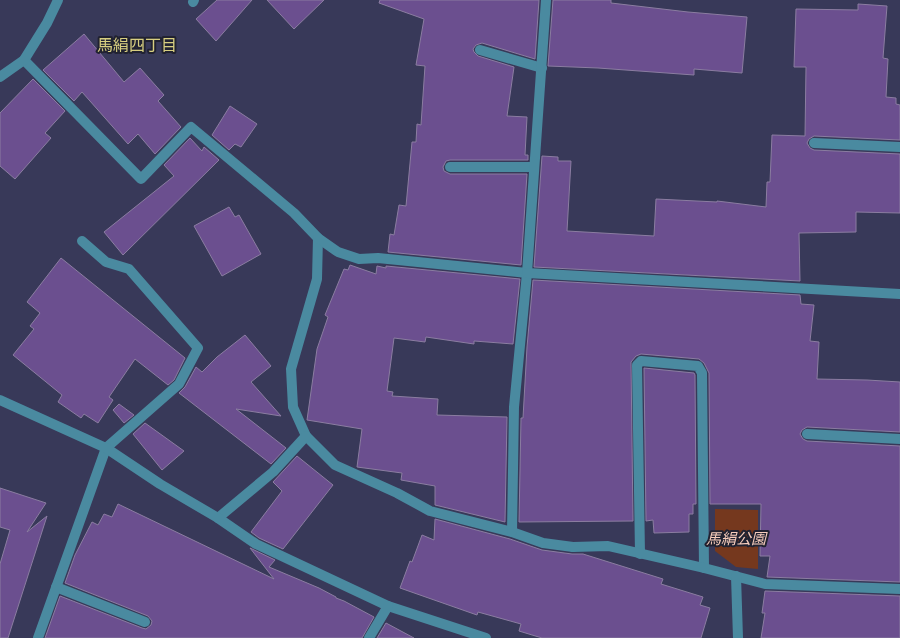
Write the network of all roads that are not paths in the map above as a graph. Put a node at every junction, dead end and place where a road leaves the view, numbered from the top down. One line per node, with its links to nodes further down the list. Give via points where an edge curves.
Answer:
1 (58, 0): 4 (street)
2 (546, 0): 5 (street)
3 (480, 50): 5 (street)
4 (24, 60): 6 (street); 11 (street, via 140,179 191,128 294,213)
5 (542, 68): 10 (street)
6 (0, 77)
7 (814, 143): 8 (street)
8 (900, 147)
9 (450, 167): 10 (street)
10 (534, 167): 13 (street)
11 (318, 238): 13 (street, via 338,252 359,259 378,258); 17 (street, via 317,279 291,369 293,407)
12 (82, 241): 19 (street, via 106,262 129,270 198,348 179,384)
13 (527, 273): 14 (street); 21 (street, via 514,407)
14 (900, 294)
15 (0, 400): 19 (street)
16 (807, 434): 18 (street)
17 (306, 436): 20 (street, via 273,472); 21 (street, via 335,465 430,511)
18 (900, 439)
19 (106, 448): 20 (street); 25 (street)
20 (218, 518): 27 (street, via 256,544)
21 (512, 532): 22 (street, via 544,543 572,547 608,546)
22 (640, 554): 23 (street); 23 (street, via 637,365 641,361 698,366 702,373)
23 (704, 568): 24 (street)
24 (736, 576): 26 (street, via 764,584); 32 (street)
25 (56, 587): 28 (street); 29 (street)
26 (900, 589)
27 (388, 606): 30 (street); 31 (street)
28 (144, 622)
29 (38, 638)
30 (369, 638)
31 (486, 638)
32 (738, 638)

